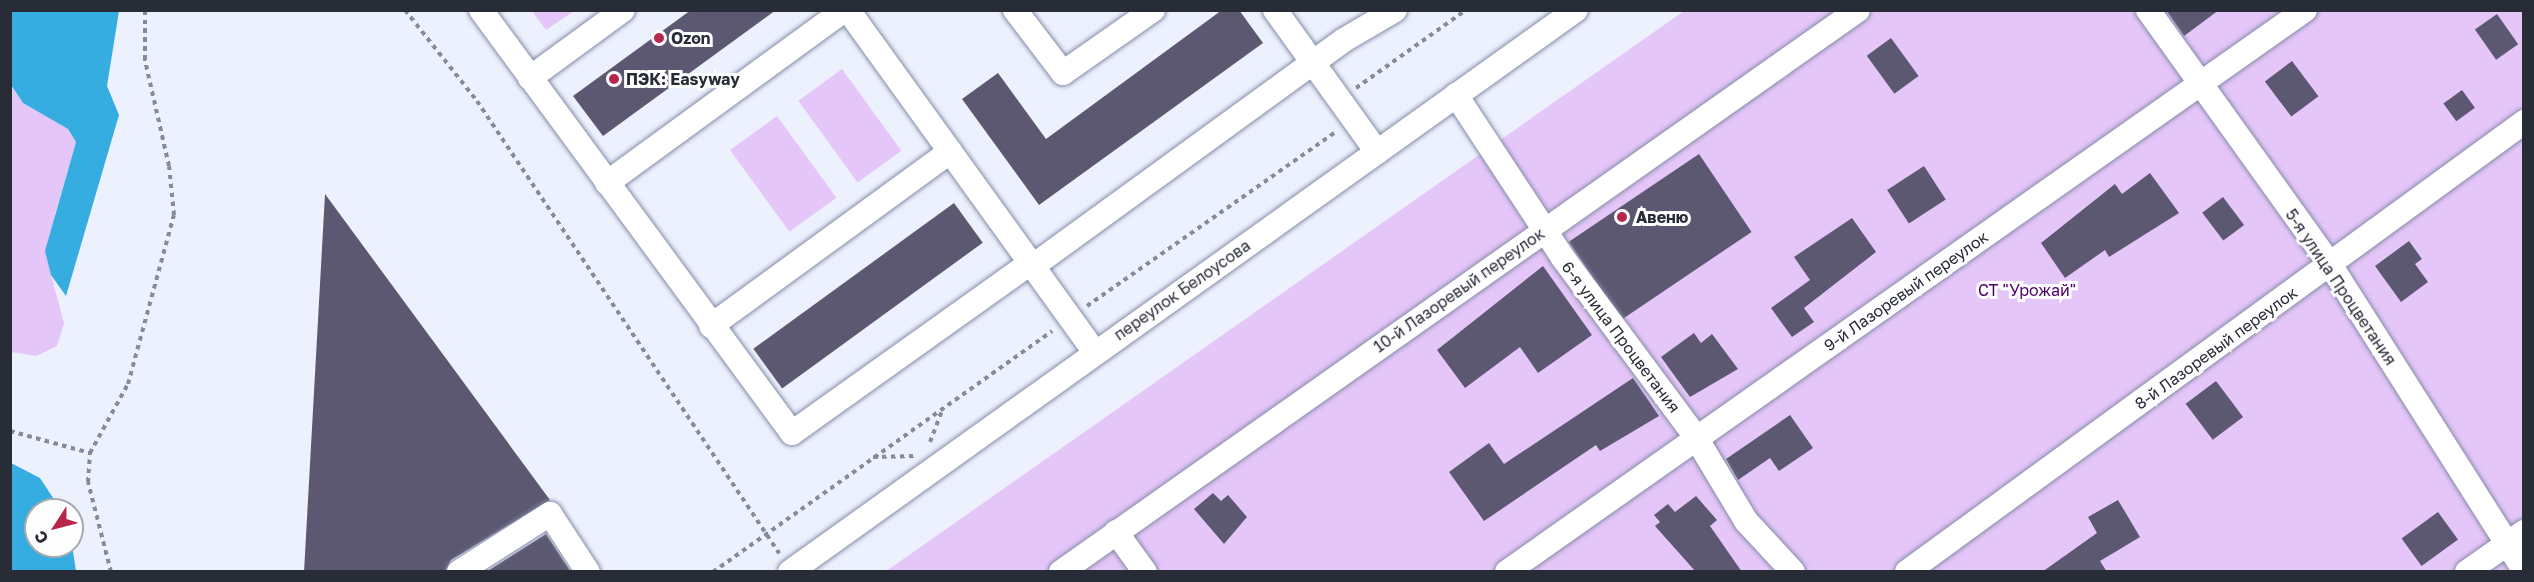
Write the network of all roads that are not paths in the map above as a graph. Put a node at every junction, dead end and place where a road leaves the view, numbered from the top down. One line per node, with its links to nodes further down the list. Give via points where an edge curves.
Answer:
1 (481, 10): 13 (street)
2 (623, 10): 13 (street)
3 (1015, 10): 4 (street, via 1063,73)
4 (1153, 10)
5 (1275, 10): 12 (street)
6 (1395, 10): 12 (street)
7 (1576, 10): 15 (street, переулок Белоусова)
8 (1858, 10): 20 (street, 10-й Лазоревый переулок)
9 (2148, 10): 14 (street, 5-я улица Процветания)
10 (2305, 10): 14 (street, 9-й Лазоревый переулок)
11 (848, 11): 17 (street); 19 (street)
12 (1313, 63): 18 (street); 21 (street)
13 (530, 78): 19 (street)
14 (2202, 86): 22 (street, 5-я улица Процветания); 25 (street, 9-й Лазоревый переулок)
15 (1456, 95): 18 (street, переулок Белоусова); 20 (street, 6-я улица Процветания)
16 (2523, 122): 22 (street, 8-й Лазоревый переулок)
17 (950, 152): 21 (street); 23 (street)
18 (1377, 152): 24 (street, переулок Белоусова)
19 (607, 183): 23 (street)
20 (1546, 228): 25 (street, 6-я улица Процветания, via 1563,258); 26 (street, 10-й Лазоревый переулок)
21 (1032, 265): 23 (street, via 792,433); 24 (street)
22 (2331, 266): 27 (street, 5-я улица Процветания); 36 (street, 8-й Лазоревый переулок)
23 (711, 326)
24 (1095, 352): 29 (street, переулок Белоусова)
25 (1695, 436): 34 (street, 9-й Лазоревый переулок); 35 (street, 6-я улица Процветания, via 1746,521)
26 (1116, 532): 32 (street, 10-й Лазоревый переулок); 33 (street)
27 (2515, 538): 28 (street, 5-я улица Процветания); 37 (street)
28 (2523, 570)
29 (791, 571)
30 (459, 572): 31 (street, via 550,514)
31 (588, 572)
32 (1061, 572)
33 (1145, 572)
34 (1507, 572)
35 (1793, 572)
36 (1907, 572)
37 (2467, 572)

